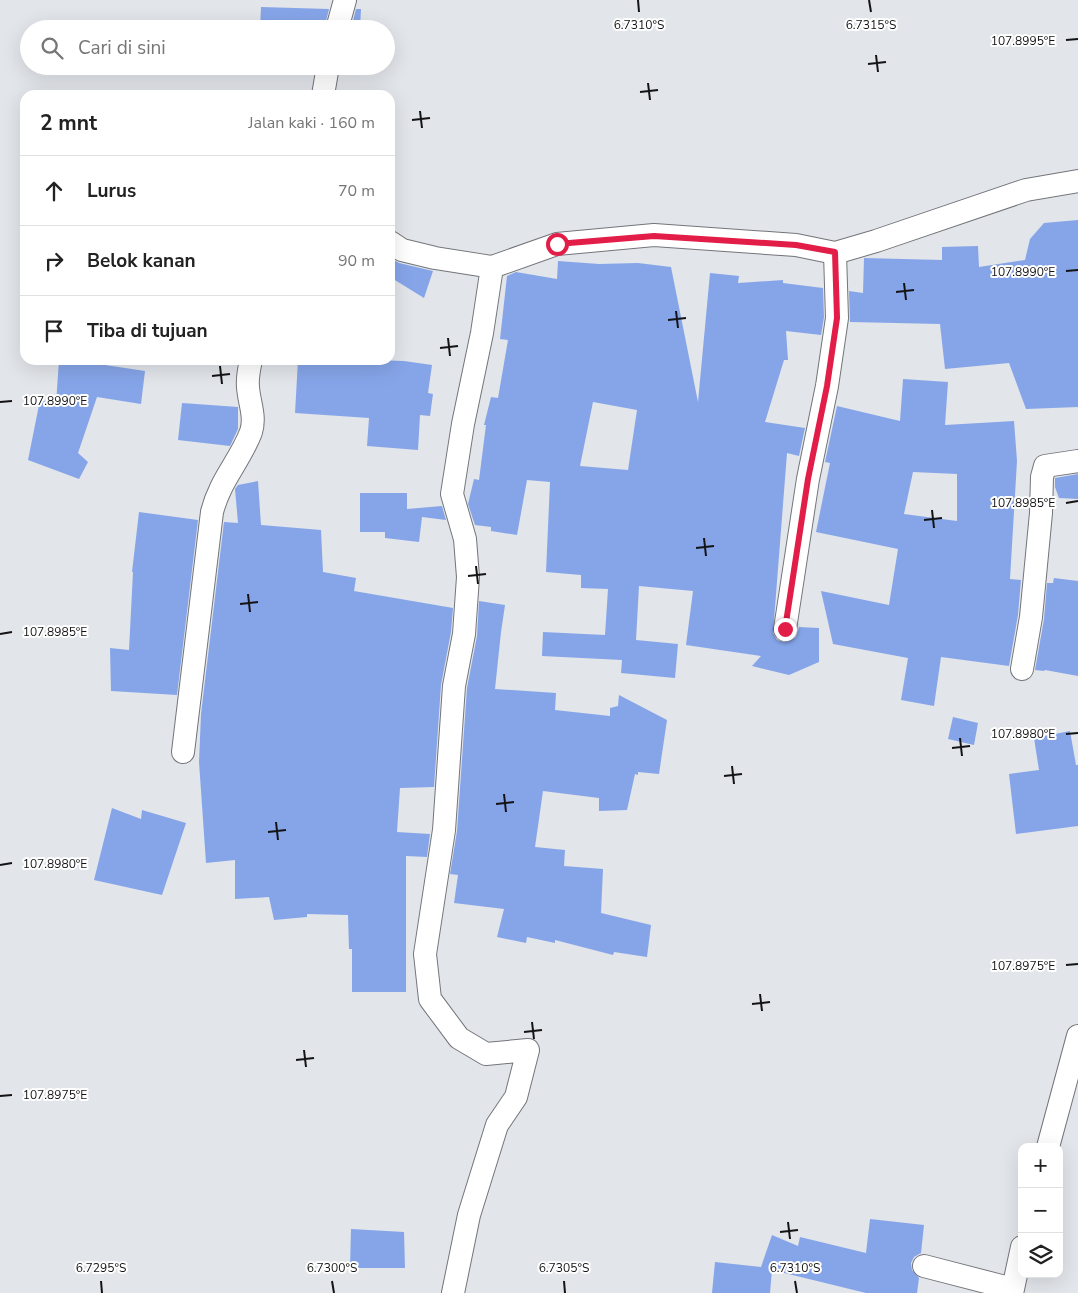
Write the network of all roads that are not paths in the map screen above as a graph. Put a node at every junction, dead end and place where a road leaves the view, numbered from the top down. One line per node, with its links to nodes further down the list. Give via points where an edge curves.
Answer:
1 (345, 0): 2 (street)
2 (340, 20)
3 (326, 75): 4 (street)
4 (324, 90)
5 (1078, 181): 7 (street, via 1026,190)
6 (395, 245): 8 (street, via 435,258)
7 (835, 252): 8 (street, via 796,245 654,236 557,244); 11 (street, via 837,318)
8 (492, 267): 18 (street, via 452,494 465,540 468,577 464,634 454,686 444,830 425,954 430,998 459,1038 486,1054 528,1050 516,1097 497,1125 469,1215)
9 (250, 365): 13 (street, via 248,387 253,423 221,485 212,512)
10 (1078, 460): 12 (street, via 1045,466 1042,477 1031,617)
11 (785, 629)
12 (1022, 669)
13 (183, 752)
14 (1078, 1036): 15 (street)
15 (1049, 1143)
16 (1018, 1264): 17 (street, via 1012,1289)
17 (924, 1266)
18 (454, 1293)

